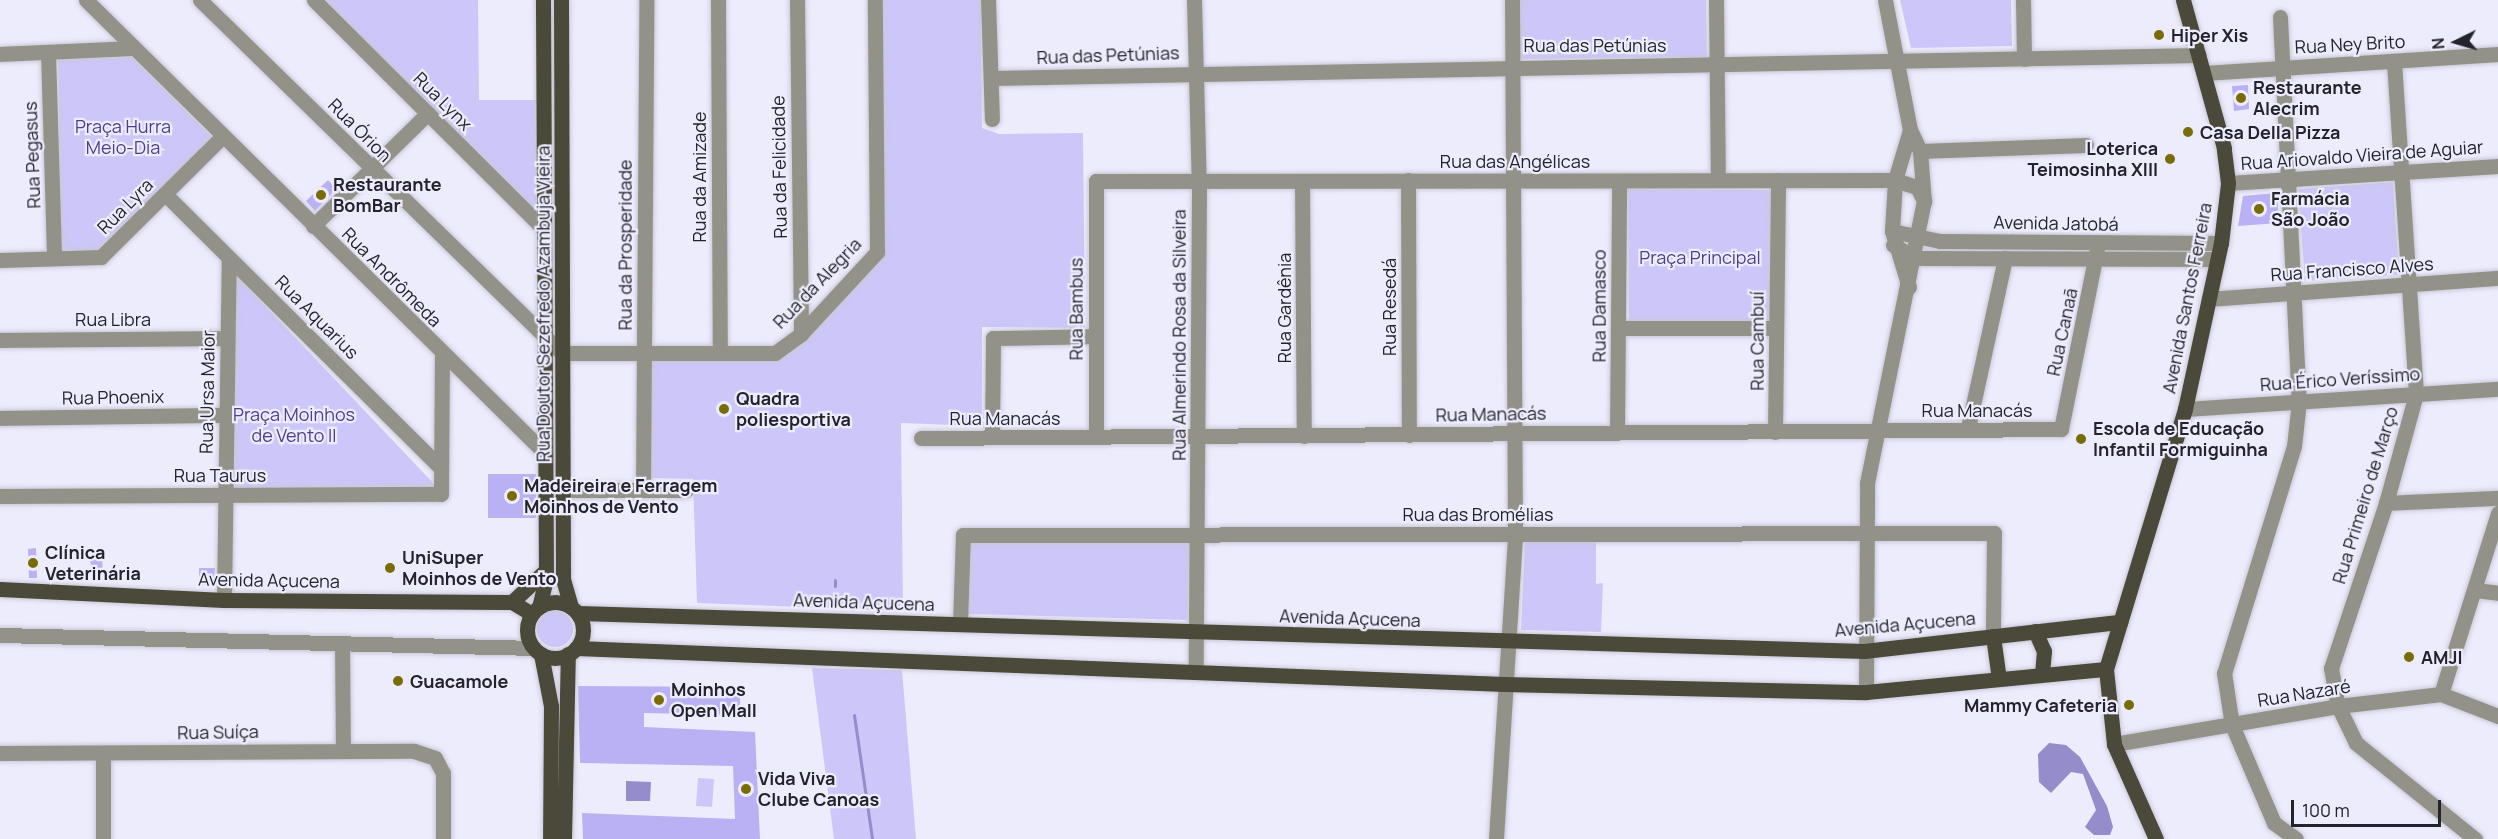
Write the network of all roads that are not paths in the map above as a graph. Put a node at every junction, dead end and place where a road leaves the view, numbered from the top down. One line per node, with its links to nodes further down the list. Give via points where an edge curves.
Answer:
1 (86, 0): 18 (street, Rua Andrômeda)
2 (200, 0): 41 (street, Rua Órion)
3 (314, 0): 34 (street, Rua Lynx)
4 (543, 0): 31 (main road, Rua Doutor Sezefredo Azambuja Vieira)
5 (561, 0): 32 (main road, Rua Doutor Sezefredo Azambuja Vieira)
6 (646, 0): 82 (street, Rua da Prosperidade)
7 (718, 0): 83 (street, Rua da Amizade)
8 (797, 0): 76 (street, Rua da Felicidade)
9 (875, 0): 76 (street, Rua da Alegria, via 878,252)
10 (988, 0): 33 (street)
11 (1194, 0): 29 (street, Rua Almerindo Rosa da Silveira)
12 (1512, 0): 27 (street)
13 (1716, 0): 26 (street)
14 (1885, 0): 25 (street)
15 (2023, 0): 23 (street)
16 (2183, 0): 22 (main road, Avenida Santos Ferreira)
17 (2280, 17): 28 (street)
18 (132, 48): 19 (street); 37 (street, Rua Andrômeda)
19 (48, 51): 20 (street); 63 (street, Rua Pegasus)
20 (0, 54)
21 (2498, 54): 24 (street, Rua Ney Brito)
22 (2199, 55): 23 (street, Rua das Petúnias); 30 (main road, Avenida Santos Ferreira)
23 (2024, 60): 25 (street, Rua das Petúnias)
24 (2394, 62): 28 (street, Rua Ney Brito); 42 (street, Rua Primeiro de Março)
25 (1898, 63): 26 (street, Rua das Petúnias); 36 (street)
26 (1716, 64): 27 (street, Rua das Petúnias); 46 (street)
27 (1512, 65): 29 (street, Rua das Petúnias); 44 (street)
28 (2283, 68): 30 (street, Rua Ney Brito); 43 (street)
29 (1196, 72): 33 (street, Rua das Petúnias); 52 (street, Rua Almerindo Rosa da Silveira)
30 (2204, 73): 53 (main road, Avenida Santos Ferreira)
31 (544, 74): 32 (main road); 57 (main road, Rua Doutor Sezefredo Azambuja Vieira)
32 (561, 74): 81 (main road, Rua Doutor Sezefredo Azambuja Vieira)
33 (991, 78): 35 (street)
34 (428, 113): 41 (street); 57 (street, Rua Lynx)
35 (992, 119)
36 (1910, 130): 39 (street); 48 (street)
37 (222, 137): 54 (street, Rua Lyra); 56 (street, Rua Andrômeda)
38 (2086, 146): 39 (street)
39 (1920, 151): 55 (street)
40 (2498, 166): 42 (street, Rua Ariovaldo Vieira de Aguiar)
41 (372, 169): 56 (street); 79 (street, Rua Órion)
42 (2404, 171): 43 (street, Rua Ariovaldo Vieira de Aguiar); 70 (street, Rua Primeiro de Março)
43 (2291, 178): 53 (street, Rua Ariovaldo Vieira de Aguiar); 72 (street)
44 (1513, 179): 45 (street, Rua das Angélicas); 51 (street, Rua das Angélicas); 96 (street)
45 (1408, 180): 50 (street, Rua das Angélicas); 98 (street, Rua Resedá)
46 (1718, 180): 47 (street, Rua das Angélicas); 51 (street, Rua das Angélicas)
47 (1778, 180): 48 (street, Rua das Angélicas); 75 (street, Rua Cambuí)
48 (1895, 180): 55 (street, Rua das Angélicas, via 1917,187); 58 (street)
49 (1096, 181): 52 (street, Rua das Angélicas); 77 (street, Rua Bambus)
50 (1302, 181): 52 (street, Rua das Angélicas); 100 (street, Rua Gardênia)
51 (1619, 181): 74 (street, Rua Damasco)
52 (1198, 182): 97 (street, Rua Almerindo Rosa da Silveira)
53 (2228, 183): 60 (main road, Avenida Santos Ferreira)
54 (165, 194): 63 (street, Rua Lyra, via 100,257); 64 (street, Rua Aquarius)
55 (1924, 201): 59 (street)
56 (313, 226): 84 (street, Rua Andrômeda)
57 (544, 229): 79 (main road, Rua Doutor Sezefredo Azambuja Vieira)
58 (1893, 238): 59 (street, Avenida Jatobá); 65 (street, Avenida Jatobá); 71 (street)
59 (1918, 240): 61 (street, Avenida Jatobá); 65 (street)
60 (2221, 243): 62 (street, Avenida Jatobá); 67 (main road, Avenida Santos Ferreira)
61 (2098, 251): 62 (street, Avenida Jatobá); 66 (street, Avenida Jatobá); 92 (street, Rua Canaã)
62 (2127, 251): 67 (street, Avenida Jatobá)
63 (54, 258): 68 (street, Rua Lyra)
64 (229, 258): 78 (street, Rua Ursa Maior); 104 (street, Rua Aquarius)
65 (1916, 258): 66 (street, Avenida Jatobá); 71 (street)
66 (2006, 258): 91 (street)
67 (2217, 259): 73 (main road, Avenida Santos Ferreira)
68 (0, 260)
69 (2498, 278): 70 (street, Rua Francisco Alves)
70 (2410, 284): 72 (street, Rua Francisco Alves); 86 (street, Rua Primeiro de Março)
71 (1909, 287): 94 (street)
72 (2292, 293): 73 (street, Rua Francisco Alves); 87 (street)
73 (2209, 299): 88 (main road, Avenida Santos Ferreira)
74 (1618, 328): 75 (street); 93 (street, Rua Damasco)
75 (1776, 328): 95 (street, Rua Cambuí)
76 (801, 334): 83 (street, Rua da Alegria, via 774,353)
77 (1096, 336): 99 (street, Rua Bambus); 101 (street, via 993,338)
78 (227, 338): 80 (street, Rua Libra); 89 (street, Rua Ursa Maior)
79 (545, 338): 81 (street); 103 (main road, Rua Doutor Sezefredo Azambuja Vieira)
80 (0, 340)
81 (562, 353): 82 (street, Rua da Alegria); 105 (main road, Rua Doutor Sezefredo Azambuja Vieira)
82 (644, 353): 83 (street, Rua da Alegria); 106 (street, Rua da Prosperidade)
83 (720, 353)
84 (442, 354): 103 (street, Rua Andrômeda); 104 (street)
85 (2498, 389): 86 (street, Rua Érico Veríssimo)
86 (2416, 394): 87 (street, Rua Érico Veríssimo); 111 (street, Rua Primeiro de Março)
87 (2299, 401): 88 (street, Rua Érico Veríssimo); 144 (street, via 2294,446 2224,673)
88 (2185, 409): 124 (main road, Avenida Santos Ferreira)
89 (226, 415): 90 (street, Rua Phoenix); 108 (street, Rua Ursa Maior)
90 (0, 418)
91 (1968, 428): 92 (street, Rua Manacás); 94 (street, Rua Manacás)
92 (2061, 429)
93 (1617, 431): 95 (street, Rua Manacás); 96 (street, Rua Manacás)
94 (1877, 431): 95 (street, Rua Manacás); 114 (street, via 1867,483)
95 (1775, 432)
96 (1514, 433): 98 (street, Rua Manacás); 113 (street)
97 (1198, 435): 99 (street, Rua Manacás); 100 (street, Rua Manacás); 115 (street, Rua Almerindo Rosa da Silveira)
98 (1409, 435): 100 (street, Rua Manacás)
99 (1096, 436): 101 (street, Rua Manacás)
100 (1304, 436)
101 (992, 437): 102 (street, Rua Manacás)
102 (921, 438)
103 (545, 453): 116 (main road, Rua Doutor Sezefredo Azambuja Vieira)
104 (441, 468): 108 (street, Rua Taurus, via 441,494)
105 (563, 490): 106 (street); 123 (main road, Rua Doutor Sezefredo Azambuja Vieira, via 563,579)
106 (643, 490): 107 (street)
107 (686, 490)
108 (225, 495): 109 (street, Rua Taurus); 120 (street, Rua Ursa Maior)
109 (0, 496)
110 (2498, 498): 111 (street)
111 (2386, 503): 142 (street, Rua Primeiro de Março, via 2331,668)
112 (2498, 513): 118 (street)
113 (1515, 533): 114 (street, Rua das Bromélias); 115 (street, Rua das Bromélias); 131 (street, via 1512,636)
114 (1866, 533): 129 (street, Rua das Bromélias, via 1994,533); 134 (street)
115 (1198, 536): 125 (street, Rua das Bromélias, via 963,535); 127 (street, Rua Almerindo Rosa da Silveira)
116 (545, 571): 121 (main road); 122 (main road, Rua Doutor Sezefredo Azambuja Vieira)
117 (0, 589): 120 (main road, Avenida Açucena)
118 (2475, 590): 119 (street); 141 (street)
119 (2498, 593)
120 (224, 600): 121 (main road, Avenida Açucena)
121 (512, 602): 122 (main road)
122 (535, 610): 123 (main road, via 555,602); 132 (main road, via 527,631)
123 (575, 610): 125 (main road, Avenida Açucena); 133 (main road, via 583,631)
124 (2120, 622): 126 (main road, Avenida Açucena); 135 (main road, Avenida Santos Ferreira)
125 (960, 624): 127 (main road, Avenida Açucena)
126 (2035, 631): 129 (main road, Avenida Açucena); 137 (main road, via 2044,651)
127 (1197, 632): 131 (main road, Avenida Açucena); 136 (street, Rua Almerindo Rosa da Silveira)
128 (0, 635): 130 (street)
129 (1994, 636): 134 (main road, Avenida Açucena); 138 (main road)
130 (342, 643): 132 (street); 146 (street)
131 (1508, 643): 134 (main road, Avenida Açucena); 139 (street)
132 (537, 651): 133 (main road); 152 (main road, via 551,706)
133 (572, 651): 136 (main road); 153 (main road)
134 (1863, 651): 140 (street)
135 (2106, 669): 137 (main road); 145 (main road, Avenida Santos Ferreira)
136 (1196, 670): 139 (main road)
137 (2042, 675): 138 (main road)
138 (1999, 679): 140 (main road)
139 (1504, 684): 140 (main road); 154 (street)
140 (1866, 692)
141 (2441, 694): 142 (street, Rua Nazaré); 143 (street, Rua Nazaré)
142 (2338, 706): 144 (street, Rua Nazaré); 158 (street, Rua Primeiro de Março, via 2356,743)
143 (2498, 716)
144 (2232, 725): 145 (street, Rua Nazaré); 149 (street)
145 (2114, 744): 155 (main road, Avenida Santos Ferreira)
146 (343, 751): 148 (street, Rua Suíça); 151 (street, Rua Suíça, via 414,751 435,758 443,773)
147 (0, 753): 148 (street, Rua Suíça)
148 (103, 753): 150 (street)
149 (2274, 823): 156 (street); 157 (street)
150 (103, 839)
151 (443, 839)
152 (550, 839)
153 (564, 839)
154 (1497, 839)
155 (2156, 839)
156 (2280, 839)
157 (2296, 839)
158 (2475, 839)

